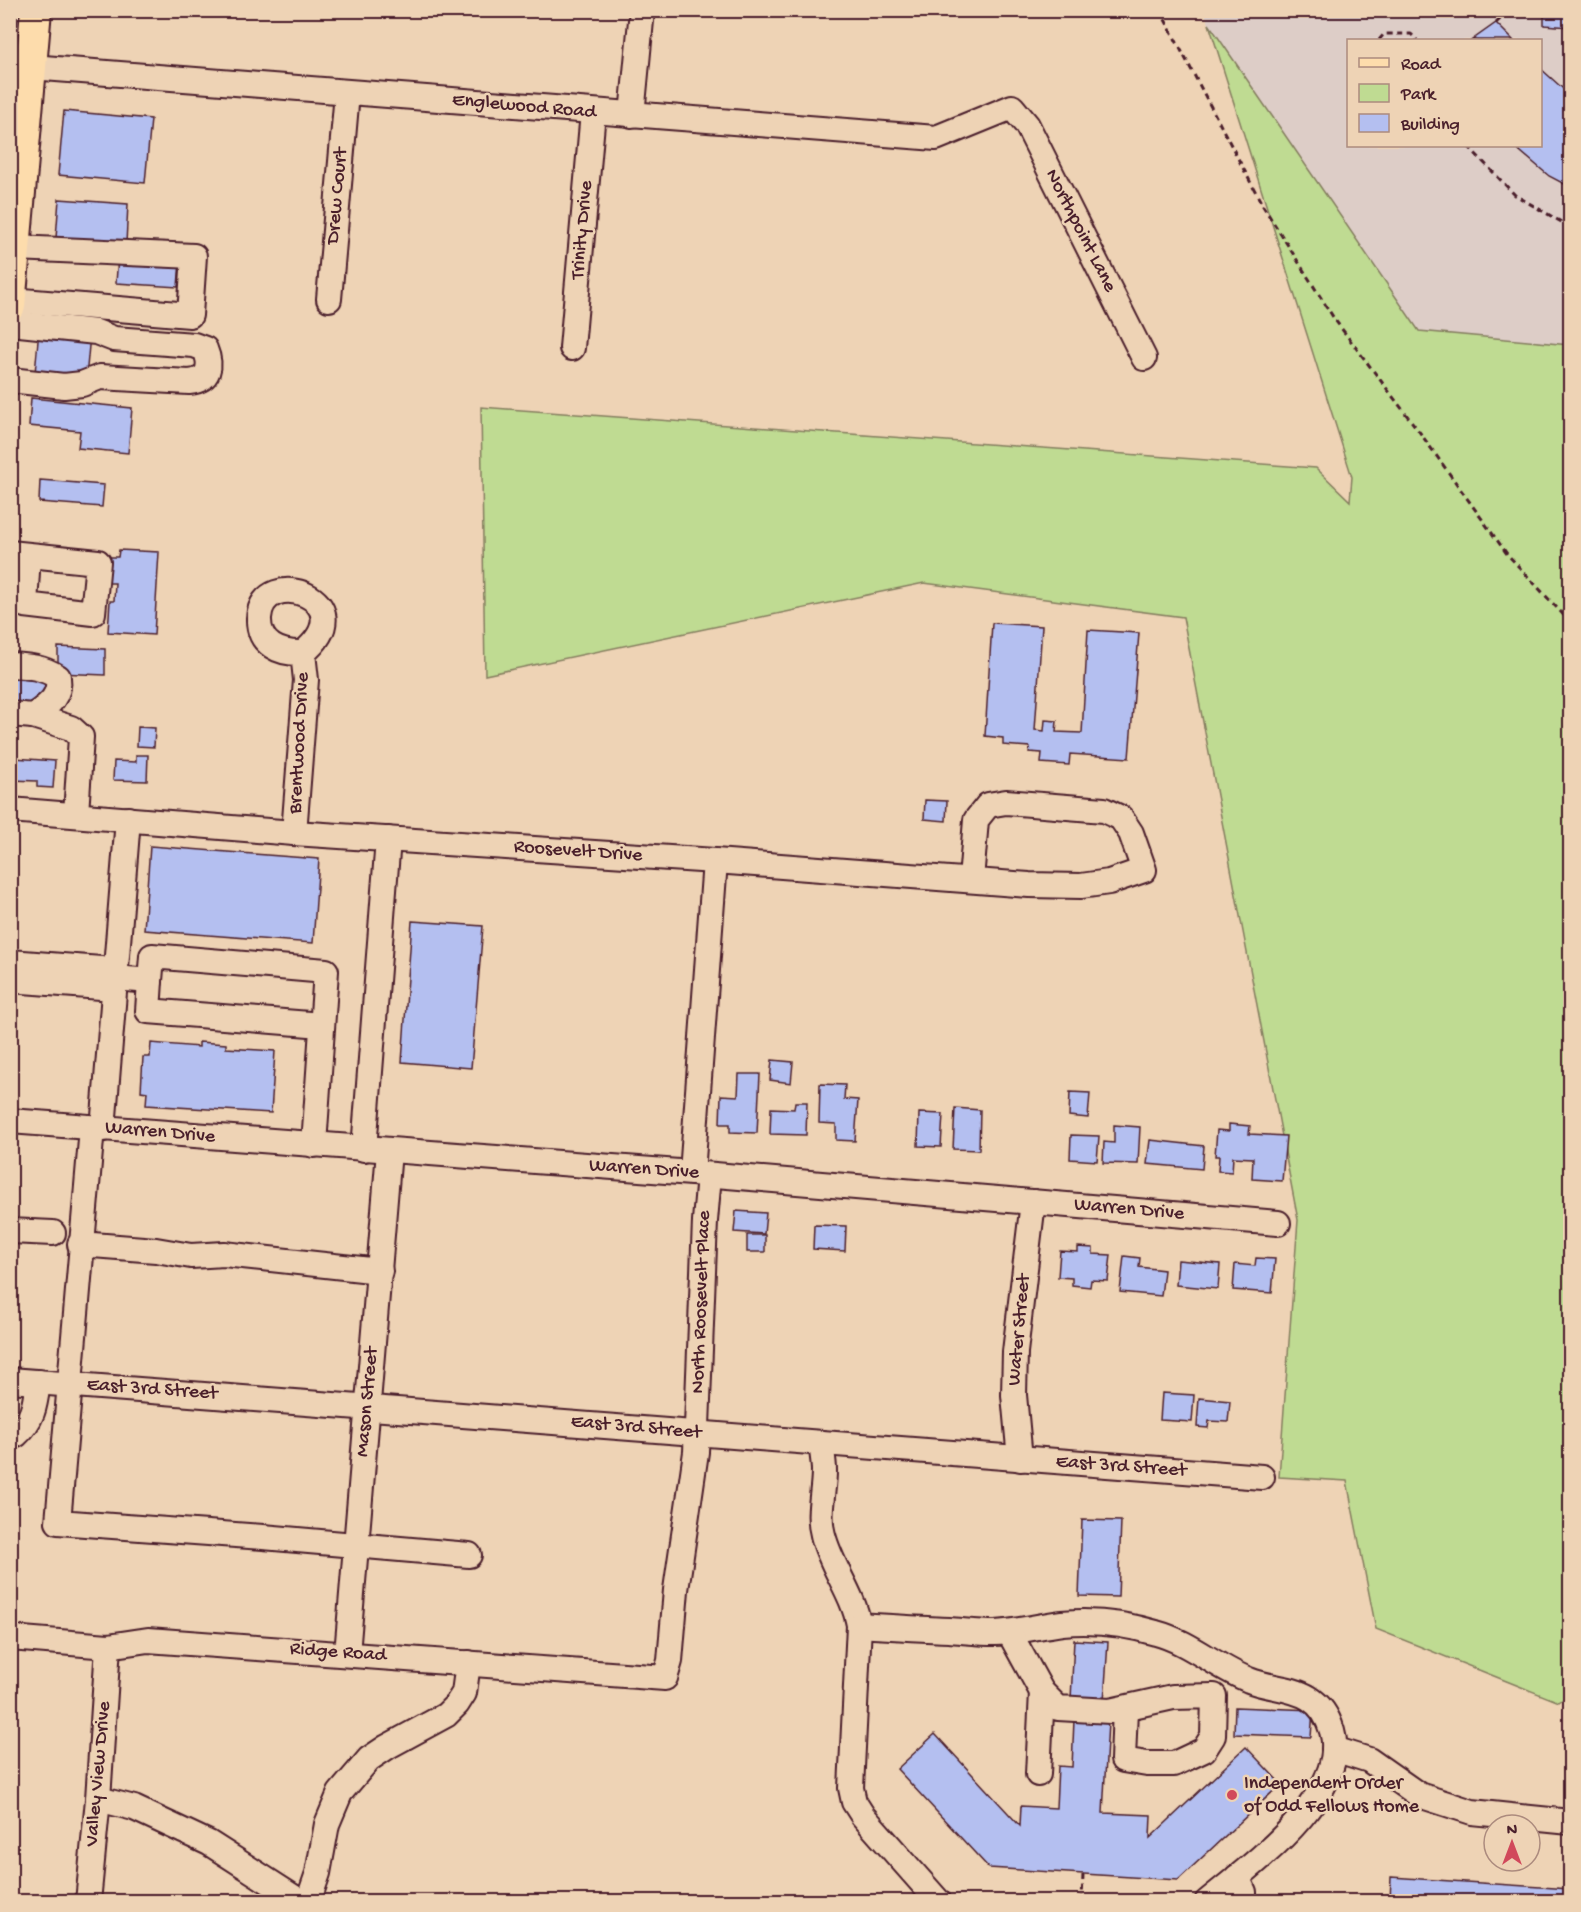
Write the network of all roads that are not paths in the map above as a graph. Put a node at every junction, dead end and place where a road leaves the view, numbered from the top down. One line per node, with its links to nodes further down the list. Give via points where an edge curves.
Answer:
1 (36, 10): 3 (main road)
2 (642, 10): 7 (street)
3 (31, 68): 4 (street, Englewood Road); 8 (main road)
4 (347, 93): 6 (street, Englewood Road); 10 (street, Drew Court)
5 (1012, 107): 7 (street, Englewood Road, via 936,138); 15 (street, Northpoint Lane, via 1027,125)
6 (593, 112): 7 (street, Englewood Road); 14 (street, Trinity Drive)
7 (632, 115)
8 (18, 127): 9 (main road)
9 (13, 275): 11 (main road); 12 (street); 12 (street, via 194,256 190,315 121,308)
10 (329, 299)
11 (10, 306)
12 (46, 319): 13 (street); 16 (street, via 114,339 194,345 205,349 210,361 207,373 198,381 189,382 100,377 64,386)
13 (10, 323)
14 (572, 348)
15 (1144, 358)
16 (18, 381)
17 (303, 653): 23 (street, Brentwood Drive, via 306,680)
18 (10, 665): 19 (street, via 34,666 58,677 57,696)
19 (22, 715): 21 (street, via 71,728 81,737)
20 (10, 810): 21 (street, Roosevelt Drive)
21 (76, 814): 22 (street, Roosevelt Drive)
22 (128, 819): 23 (street, Roosevelt Drive); 29 (street)
23 (294, 833): 24 (street, Roosevelt Drive)
24 (388, 839): 25 (street, Roosevelt Drive); 36 (street)
25 (716, 861): 26 (street, Roosevelt Drive); 38 (street, North Roosevelt Place)
26 (971, 880): 26 (street, Roosevelt Drive, via 1081,886 1109,882 1144,870 1131,833 1120,818 1104,810 1006,802 988,805 976,820)
27 (10, 962): 28 (street)
28 (67, 976): 29 (street, via 101,987); 30 (street)
29 (115, 978): 31 (street); 34 (street)
30 (10, 980)
31 (150, 981): 32 (street, via 148,1011); 32 (street, via 152,956 326,971)
32 (322, 1025): 35 (street)
33 (10, 1121): 34 (street, Warren Drive)
34 (97, 1128): 35 (street, Warren Drive); 43 (street)
35 (314, 1145): 36 (street, Warren Drive)
36 (364, 1149): 37 (street, Warren Drive)
37 (389, 1151): 38 (street, Warren Drive); 44 (street, Mason Street)
38 (700, 1174): 39 (street, Warren Drive); 49 (street, North Roosevelt Place, via 705,1221)
39 (1033, 1202): 40 (street, Warren Drive); 52 (street, Water Street, via 1015,1352 1014,1395)
40 (1278, 1223)
41 (10, 1231): 42 (street)
42 (53, 1233)
43 (80, 1244): 44 (street); 47 (street)
44 (380, 1270): 48 (street, Mason Street)
45 (10, 1380): 46 (street, East 3rd Street)
46 (38, 1382): 47 (street, East 3rd Street); 50 (street, via 27,1425 16,1435)
47 (70, 1384): 48 (street, East 3rd Street); 54 (street, via 58,1522)
48 (368, 1406): 49 (street, East 3rd Street); 54 (street, Mason Street)
49 (697, 1433): 51 (street, East 3rd Street); 63 (street, North Roosevelt Place)
50 (10, 1434)
51 (821, 1443): 52 (street, East 3rd Street); 56 (street, via 822,1533)
52 (1020, 1459): 53 (street, East 3rd Street)
53 (1262, 1478)
54 (357, 1545): 55 (street); 60 (street, Mason Street)
55 (469, 1555)
56 (859, 1625): 57 (street); 75 (street, via 851,1788 854,1802)
57 (1009, 1632): 62 (street, via 1064,1623 1129,1627 1182,1643); 64 (street)
58 (10, 1638): 59 (street, Ridge Road)
59 (108, 1646): 60 (street, Ridge Road, via 148,1640); 69 (street, Valley View Drive)
60 (347, 1654): 61 (street, Ridge Road)
61 (468, 1664): 63 (street, Ridge Road); 74 (street, via 464,1693 452,1710 369,1759 340,1793 327,1824)
62 (1233, 1671): 65 (street); 67 (street, via 1249,1680 1309,1698 1328,1718)
63 (665, 1678)
64 (1042, 1692): 66 (street, via 1059,1708); 68 (street)
65 (1214, 1696): 66 (street, via 1173,1697); 66 (street, via 1213,1736 1204,1750 1174,1764 1123,1760)
66 (1125, 1708)
67 (1334, 1749): 70 (street, via 1369,1760 1419,1795 1472,1812); 71 (street, via 1321,1790 1305,1814)
68 (1038, 1774)
69 (98, 1799): 72 (street, Valley View Drive); 73 (street, via 134,1808 209,1843)
70 (1570, 1822)
71 (1237, 1877): 76 (street); 77 (street)
72 (88, 1902)
73 (301, 1902)
74 (308, 1902)
75 (939, 1902)
76 (1207, 1902)
77 (1244, 1902)

